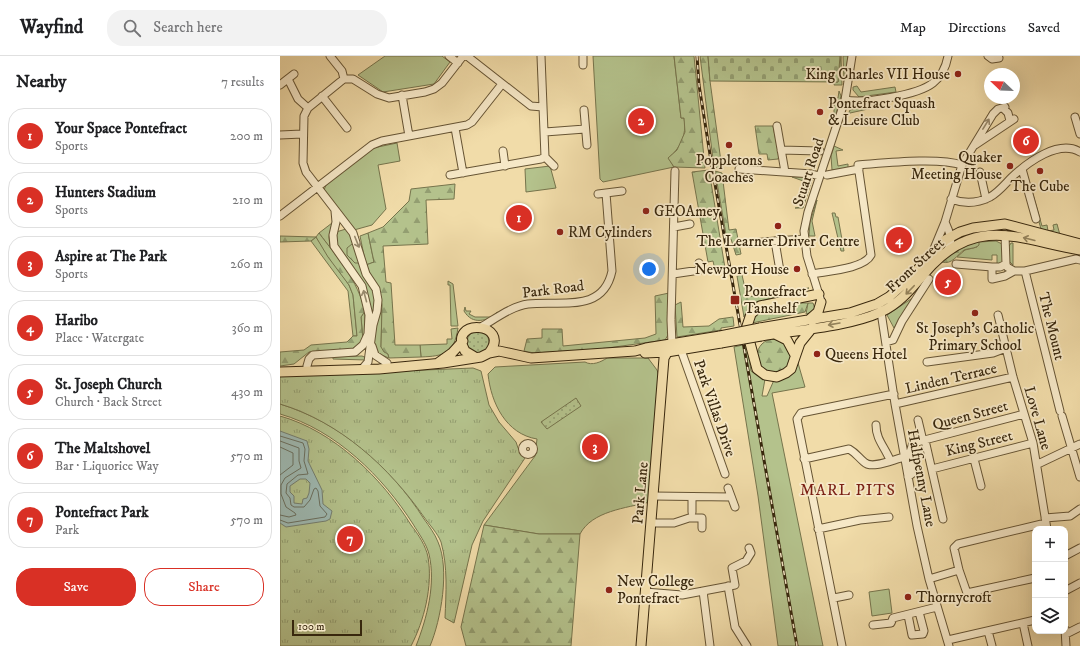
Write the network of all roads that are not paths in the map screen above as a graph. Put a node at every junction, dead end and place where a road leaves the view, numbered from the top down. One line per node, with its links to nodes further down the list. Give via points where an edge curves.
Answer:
1 (330, 56): 15 (street, via 342,71)
2 (449, 56): 11 (street)
3 (463, 56): 11 (street)
4 (467, 56): 16 (street)
5 (541, 56): 22 (street)
6 (583, 56): 12 (street)
7 (852, 56): 20 (street, Stuart Road)
8 (948, 56): 20 (street, via 942,73 926,88 855,102)
9 (988, 56): 10 (street, via 992,59)
10 (999, 58)
11 (458, 63): 18 (street, via 434,89)
12 (583, 65)
13 (294, 74): 14 (street)
14 (288, 79): 17 (street); 21 (street, via 298,100)
15 (344, 79): 18 (street, via 356,80 383,97); 19 (street)
16 (502, 84): 22 (street, via 531,106); 27 (street, via 472,122)
17 (280, 85)
18 (402, 95): 33 (street)
19 (322, 96): 21 (street); 26 (street)
20 (845, 100): 53 (street, Stuart Road)
21 (308, 108): 30 (street, via 304,116)
22 (543, 108): 29 (street)
23 (584, 110): 28 (street)
24 (1075, 117): 31 (street)
25 (777, 126): 36 (street)
26 (347, 128)
27 (455, 128): 33 (street); 50 (street)
28 (585, 129): 29 (street); 34 (street)
29 (545, 132): 40 (street)
30 (302, 134): 32 (street); 54 (street, via 302,163)
31 (1080, 134)
32 (280, 135)
33 (409, 136): 54 (street, via 372,145)
34 (586, 145)
35 (975, 145): 35 (street, one-way to 35, via 993,114 1004,108 1012,120); 41 (street)
36 (781, 150): 38 (street); 48 (street)
37 (504, 151): 42 (street)
38 (820, 151)
39 (1080, 152): 46 (street, via 1068,148 1060,149 1040,156)
40 (545, 157): 42 (street); 43 (street)
41 (962, 165): 44 (street, via 926,162); 58 (street)
42 (505, 166): 50 (street)
43 (554, 166)
44 (859, 167): 51 (street); 86 (street, via 871,255 868,261 859,265)
45 (739, 169): 48 (street)
46 (1022, 169): 59 (street, via 997,193); 62 (street)
47 (675, 171): 67 (street, Park Villas Drive)
48 (785, 172): 53 (street)
49 (980, 172): 59 (street)
50 (463, 173): 52 (street)
51 (830, 173)
52 (450, 175)
53 (819, 176): 70 (street, Stuart Road, via 807,215)
54 (316, 187): 60 (street); 61 (street)
55 (622, 191): 56 (street)
56 (606, 193): 57 (street); 94 (street, Park Road, via 612,271 605,290 585,301 528,304)
57 (598, 194)
58 (951, 199): 59 (street, via 976,202); 63 (street)
59 (986, 199)
60 (335, 211): 103 (street, one-way to 103, via 355,237 363,264 378,296 378,308 372,325); 116 (street, one-way to 60, via 313,355 355,352 364,345 368,334 369,315 363,290 356,276 334,248)
61 (280, 216)
62 (1036, 219)
63 (945, 222): 69 (street); 75 (street)
64 (690, 224): 67 (street)
65 (987, 225): 66 (main road, Front Street); 68 (main road, via 998,228); 69 (main road, Front Street, via 964,230)
66 (1009, 225): 68 (main road); 74 (main road)
67 (674, 226): 85 (street, Park Villas Drive)
68 (1005, 235): 72 (main road, Front Street, via 983,236); 77 (main road, one-way to 68); 80 (street)
69 (952, 236): 72 (street); 75 (main road, Front Street); 76 (street)
70 (804, 239): 71 (street); 86 (street, Stuart Road)
71 (775, 241): 73 (street); 82 (street)
72 (965, 241): 76 (main road, Front Street)
73 (749, 243)
74 (1080, 244)
75 (933, 251): 89 (main road, Front Street, via 908,280)
76 (947, 252): 91 (main road, Front Street, one-way to 91, via 902,298)
77 (1079, 256): 84 (street)
78 (699, 263): 85 (street, via 700,270)
79 (956, 264): 81 (street)
80 (1006, 264): 81 (street); 83 (street)
81 (992, 267): 83 (street, via 992,280)
82 (780, 271)
83 (1014, 271): 84 (street)
84 (1025, 271): 129 (street, The Mount)
85 (673, 274): 105 (street, Park Villas Drive, via 671,320)
86 (812, 274): 88 (street, Stuart Road)
87 (929, 279): 101 (street, via 902,320 893,340)
88 (820, 298): 92 (main road, via 827,310); 95 (main road, via 818,312); 96 (main road, via 760,306 750,314)
89 (884, 300): 90 (main road, Front Street); 91 (main road)
90 (870, 307): 91 (main road); 92 (main road, Front Street)
91 (881, 312): 95 (main road, Front Street, one-way to 95, via 848,322); 101 (street, Halfpenny Lane)
92 (836, 315): 95 (main road, Front Street)
93 (998, 315): 104 (street, Love Lane)
94 (501, 316): 97 (street, Park Road); 99 (street)
95 (811, 323): 98 (main road, Front Street); 109 (main road)
96 (747, 326)
97 (480, 327): 99 (main road); 100 (main road, Park Road, via 468,331)
98 (775, 330): 105 (main road, bridge); 109 (main road, via 787,340)
99 (492, 335): 107 (main road, via 493,348); 110 (main road)
100 (463, 341): 111 (main road, via 466,351); 114 (main road, Park Road)
101 (886, 342): 121 (street, Halfpenny Lane)
102 (750, 343): 109 (main road, via 755,366 768,376 776,377 786,373 792,366)
103 (372, 344): 113 (street, via 375,355); 117 (street)
104 (1006, 348): 112 (street, via 993,353); 120 (street, Love Lane)
105 (675, 349): 106 (main road, via 659,346); 108 (main road); 118 (main road, Park Lane); 136 (street, Park Villas Drive)
106 (635, 351): 108 (main road); 110 (main road, via 535,358)
107 (489, 353): 110 (main road, via 499,351); 111 (main road)
108 (646, 353): 118 (main road)
109 (795, 355)
110 (517, 356)
111 (475, 357): 114 (main road)
112 (927, 362)
113 (387, 363): 115 (main road); 117 (main road)
114 (438, 363): 115 (main road)
115 (407, 365): 117 (main road, via 378,369)
116 (308, 366): 117 (main road); 119 (main road); 119 (main road)
117 (365, 366)
118 (664, 370): 141 (main road, Park Lane)
119 (280, 371)
120 (1013, 377): 122 (street, Linden Terrace); 123 (street, Love Lane)
121 (894, 394): 122 (street, Halfpenny Lane); 132 (street, via 801,413 797,419)
122 (895, 404): 130 (street, Halfpenny Lane)
123 (1024, 414): 126 (street, Queen Street); 127 (street, Love Lane)
124 (918, 420): 126 (street)
125 (876, 425): 133 (street, via 876,436)
126 (924, 441): 135 (street); 137 (street, Queen Street, via 911,445 913,473)
127 (1033, 443): 131 (street, King Street); 134 (street, Love Lane)
128 (1080, 444): 129 (street)
129 (1071, 448): 134 (street); 138 (street, The Mount)
130 (904, 457): 133 (street); 137 (street, Halfpenny Lane)
131 (974, 458): 135 (street, King Street); 139 (street)
132 (804, 460): 133 (street, via 849,449 871,466); 152 (street)
133 (890, 460)
134 (1038, 464): 150 (street, Love Lane)
135 (932, 469): 148 (street)
136 (725, 474)
137 (908, 477): 157 (street, Halfpenny Lane)
138 (1080, 477)
139 (981, 486)
140 (728, 488): 143 (street)
141 (653, 496): 142 (street); 149 (main road, Park Lane)
142 (692, 497): 143 (street); 146 (street)
143 (731, 497): 144 (street)
144 (735, 506)
145 (1080, 509): 150 (street, via 1070,516)
146 (692, 512)
147 (889, 517): 152 (street)
148 (944, 519)
149 (651, 523): 151 (street, via 674,523 689,518 702,518); 163 (main road, Park Lane)
150 (1046, 523): 156 (street, via 955,546)
151 (702, 528)
152 (818, 529): 165 (street)
153 (749, 548): 160 (street, via 751,553 746,561 732,568 735,585)
154 (1080, 548): 155 (street)
155 (1068, 554)
156 (959, 570): 157 (street); 158 (street, via 965,592 968,593)
157 (929, 579): 166 (street, Halfpenny Lane)
158 (1032, 579)
159 (1080, 583): 161 (street)
160 (728, 586): 162 (street); 179 (street, via 735,627)
161 (1068, 589)
162 (703, 591): 163 (street, via 682,595); 178 (street)
163 (646, 592): 177 (main road, Park Lane)
164 (849, 595): 165 (street)
165 (834, 598): 180 (street)
166 (937, 607): 167 (street); 176 (street, Halfpenny Lane)
167 (919, 612): 168 (street); 168 (street, via 924,633 918,636 912,636)
168 (908, 615): 171 (street, via 893,618 891,623)
169 (1032, 620): 170 (street)
170 (1023, 622): 173 (street); 182 (street)
171 (873, 625)
172 (1080, 628): 174 (street)
173 (988, 631): 176 (street); 181 (street)
174 (1068, 631)
175 (1066, 634): 183 (street)
176 (948, 643)
177 (641, 646)
178 (710, 646)
179 (747, 646)
180 (842, 646)
181 (992, 646)
182 (1028, 646)
183 (1066, 646)

